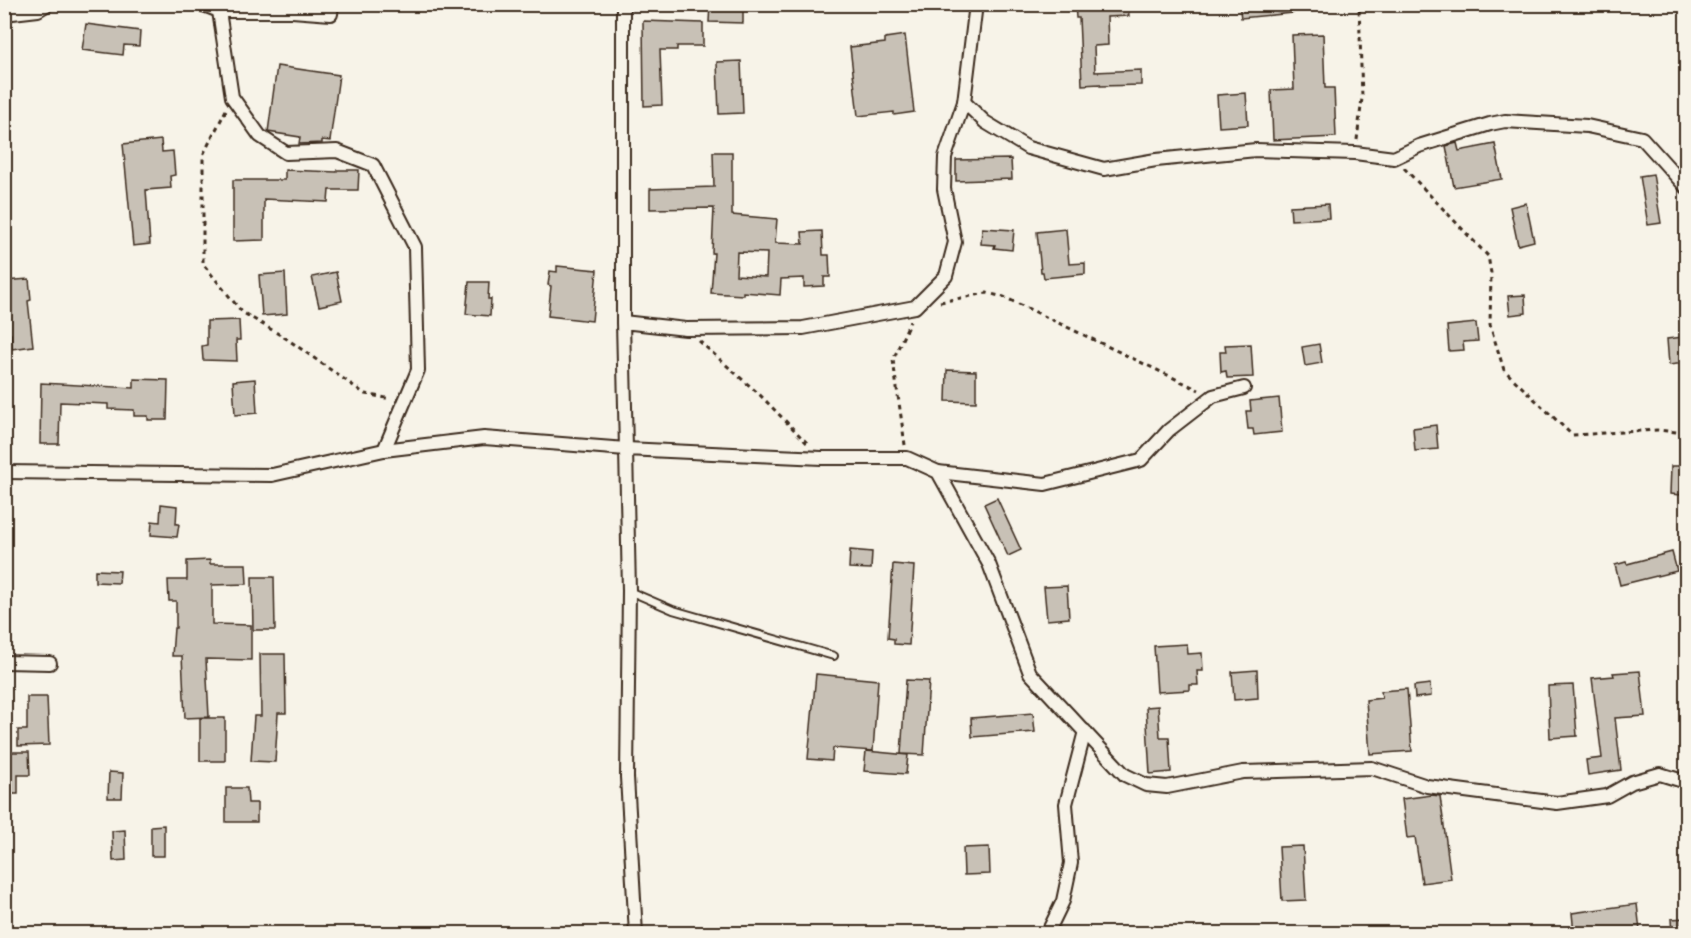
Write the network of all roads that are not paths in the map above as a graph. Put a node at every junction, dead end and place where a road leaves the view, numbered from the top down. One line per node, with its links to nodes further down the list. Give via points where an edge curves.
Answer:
1 (48, 4): 7 (street, via 38,10)
2 (201, 4): 6 (street)
3 (332, 4): 6 (street, via 331,14)
4 (622, 4): 10 (street)
5 (976, 4): 8 (street)
6 (219, 11): 13 (street, via 232,97 260,136 286,153 337,152 373,165 415,247 418,370)
7 (4, 14)
8 (964, 102): 9 (street, via 985,122 1028,148 1104,169 1256,150 1394,158 1419,146 1505,121 1587,126 1642,138); 10 (street, via 945,157 944,189 955,242 946,276 915,307 803,328 686,330)
9 (1686, 187)
10 (623, 322): 12 (street)
11 (1244, 388): 15 (street, via 1213,396 1169,430 1141,460 1045,484)
12 (626, 449): 13 (street, via 484,438); 15 (street, via 907,458); 16 (street)
13 (384, 450): 14 (street, via 272,475)
14 (4, 472)
15 (938, 472): 20 (street, via 989,564 1030,673)
16 (629, 591): 17 (lane, via 673,610); 22 (street, via 627,777)
17 (834, 656)
18 (4, 662): 19 (street)
19 (50, 663)
20 (1085, 731): 21 (street, via 1125,775 1146,785 1167,787 1244,772 1372,768 1427,786 1557,802 1607,796 1660,774); 23 (street, via 1066,804 1071,863 1063,901)
21 (1686, 782)
22 (636, 933)
23 (1047, 933)

